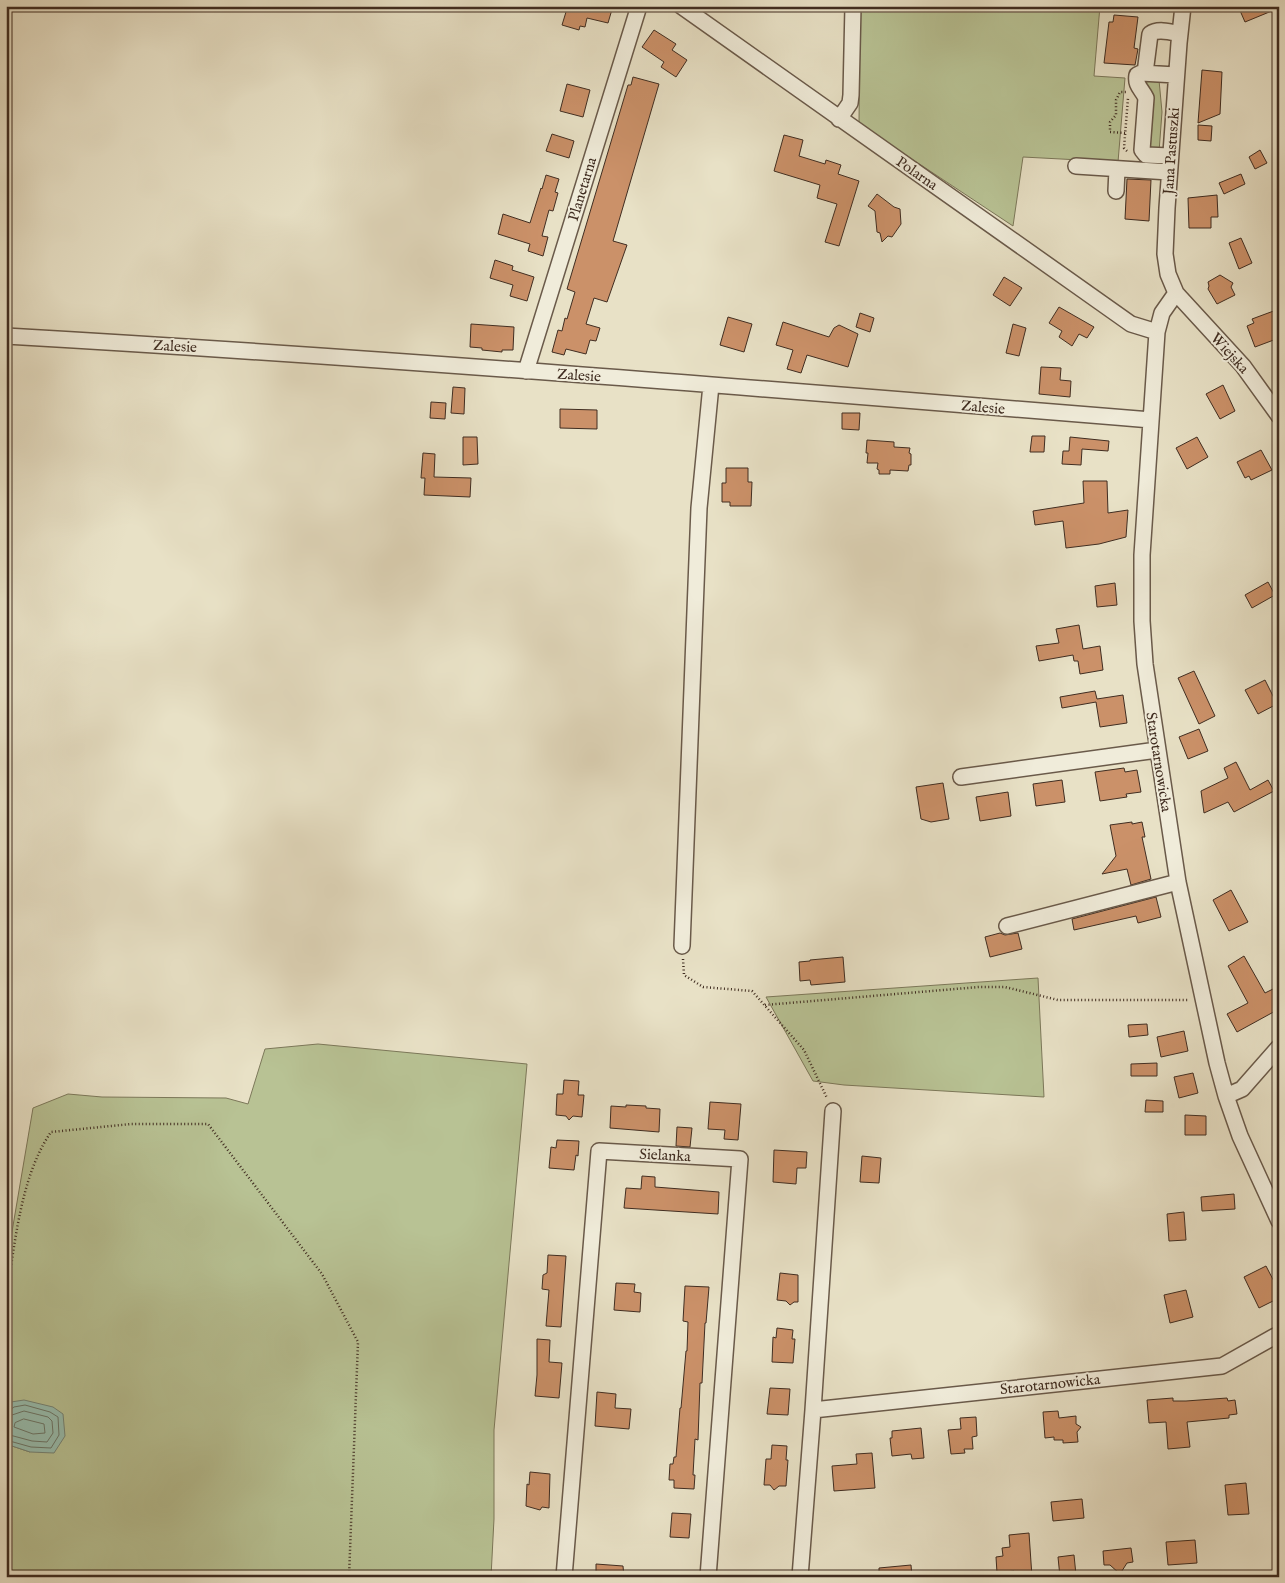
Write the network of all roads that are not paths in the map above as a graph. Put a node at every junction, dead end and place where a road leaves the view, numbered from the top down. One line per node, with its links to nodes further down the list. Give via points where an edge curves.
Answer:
1 (639, 6): 17 (street, Planetarna)
2 (681, 6): 8 (street, Polarna)
3 (852, 6): 8 (street, via 851,95)
4 (1184, 6): 5 (street, Jana Pastuszki)
5 (1180, 34): 6 (street, via 1164,31 1150,34); 7 (street, Jana Pastuszki)
6 (1145, 73): 7 (street); 9 (street, via 1137,76 1136,81 1146,98 1142,150 1146,155)
7 (1176, 75): 9 (street, Jana Pastuszki)
8 (840, 119): 15 (street, Polarna, via 1131,324)
9 (1170, 156): 12 (street, Jana Pastuszki)
10 (1076, 166): 11 (street)
11 (1117, 169): 12 (street); 13 (street)
12 (1169, 172): 14 (street, Jana Pastuszki, via 1165,260)
13 (1116, 191)
14 (1176, 293): 15 (street, Starotarnowicka, via 1162,313); 19 (street, Wiejska, via 1243,366)
15 (1157, 332): 20 (street, Starotarnowicka)
16 (6, 336): 17 (street, Zalesie)
17 (526, 371): 18 (street, Zalesie)
18 (712, 385): 20 (street, Zalesie); 25 (street, via 699,508)
19 (1279, 416)
20 (1151, 420): 21 (street, Starotarnowicka, via 1142,555 1142,621)
21 (1158, 750): 22 (street); 23 (street, Starotarnowicka)
22 (961, 778)
23 (1178, 882): 24 (street); 27 (street, Starotarnowicka)
24 (1007, 926)
25 (682, 946)
26 (1279, 1047): 27 (street, via 1242,1089)
27 (1226, 1096): 29 (street, Starotarnowicka, via 1240,1136)
28 (833, 1110): 32 (street)
29 (1273, 1195): 30 (street, Starotarnowicka)
30 (1279, 1221)
31 (1279, 1334): 32 (street, Starotarnowicka, via 1222,1366)
32 (813, 1410): 35 (street)
33 (564, 1577): 34 (street, Sielanka, via 599,1152 740,1159)
34 (708, 1577)
35 (800, 1577)

